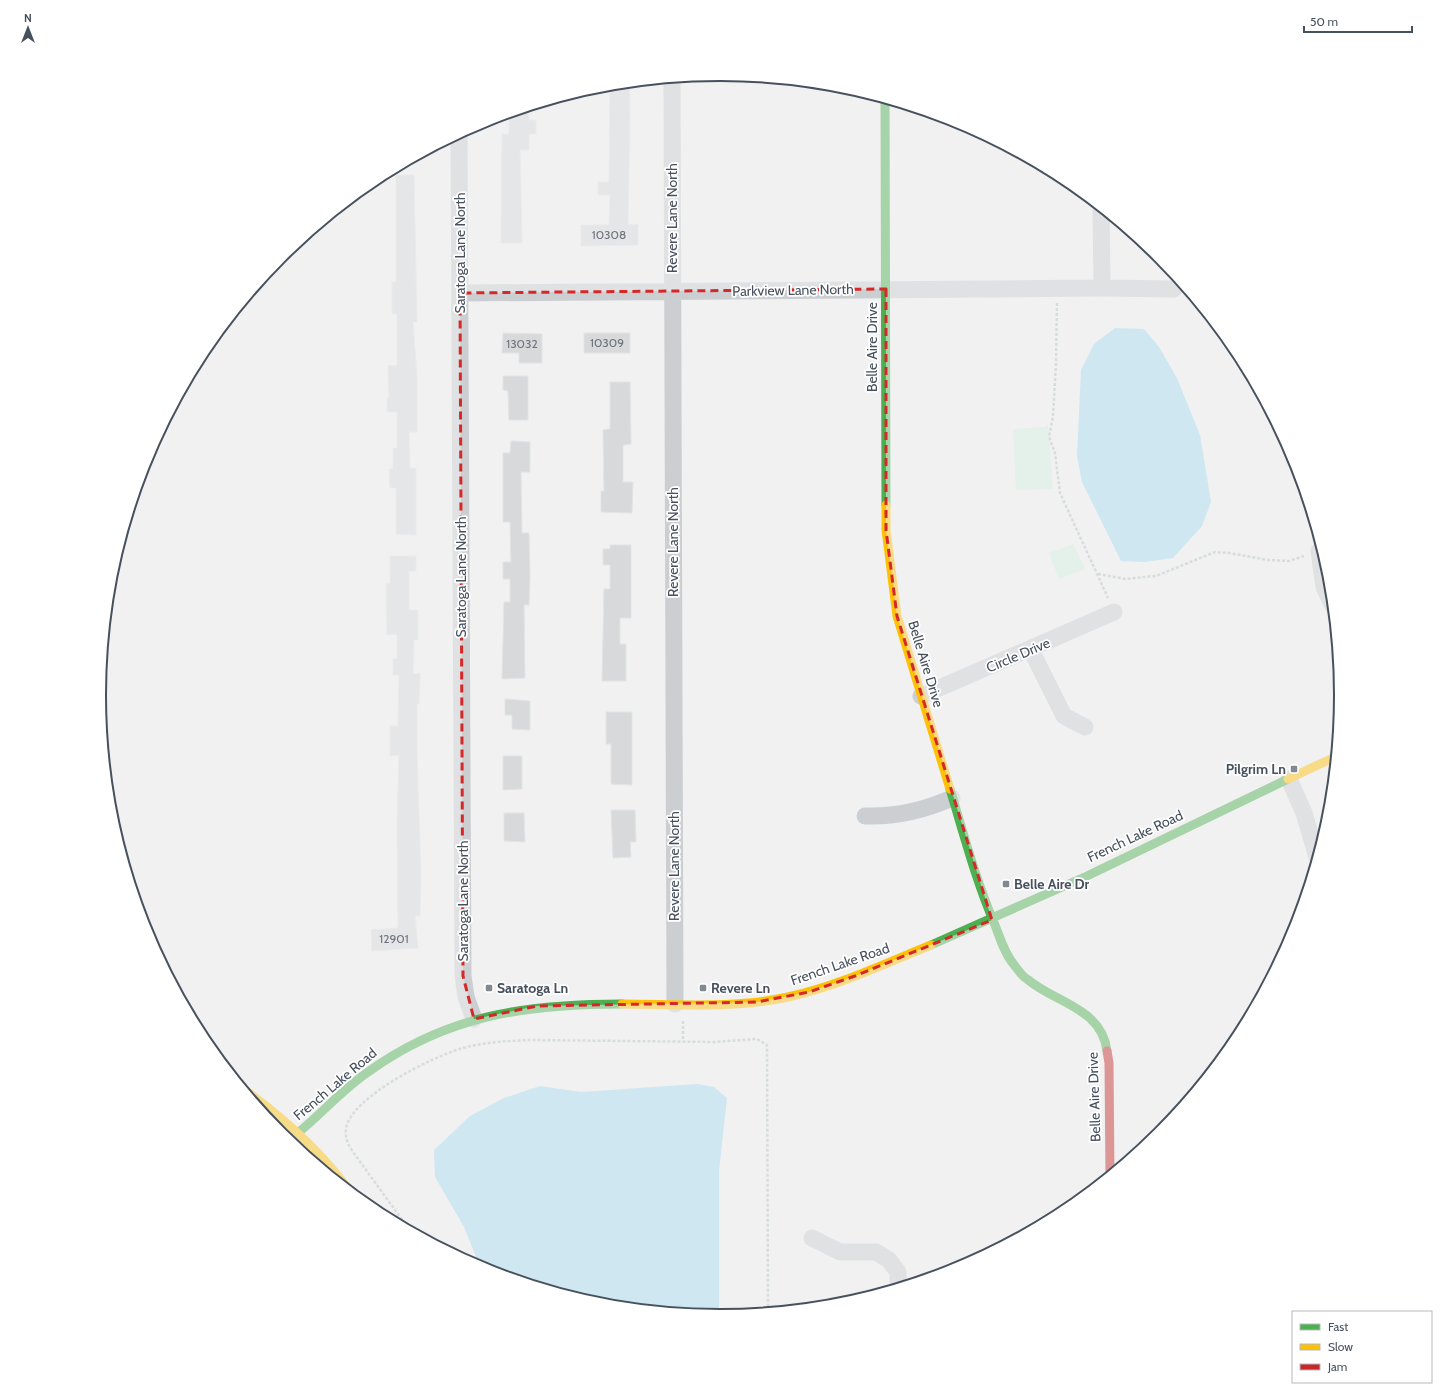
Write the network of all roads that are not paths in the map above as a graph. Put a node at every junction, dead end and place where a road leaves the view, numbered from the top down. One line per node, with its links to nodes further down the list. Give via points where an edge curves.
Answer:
1 (672, 83): 8 (street, Revere Lane North)
2 (885, 104): 6 (street, Belle Aire Drive)
3 (459, 139): 9 (street, Saratoga Lane North)
4 (1101, 214): 5 (street)
5 (1102, 288): 6 (street, Parkview Lane North); 7 (street, Parkview Lane North)
6 (886, 289): 8 (street, Parkview Lane North); 14 (street, Belle Aire Drive, via 886,530 897,616)
7 (1174, 289)
8 (672, 291): 9 (street, Parkview Lane North); 22 (street, Revere Lane North)
9 (460, 293): 23 (street, Saratoga Lane North, via 463,976 466,997)
10 (1322, 570): 11 (street)
11 (1325, 589)
12 (1114, 612): 13 (street, Circle Drive)
13 (1031, 650): 14 (street, Circle Drive); 15 (street, via 1064,716)
14 (921, 696): 18 (street, Belle Aire Drive)
15 (1085, 728)
16 (1331, 759): 17 (street, French Lake Road)
17 (1289, 779): 20 (street, via 1304,813); 21 (street, French Lake Road)
18 (952, 798): 19 (street, via 934,806 884,817); 21 (street, Belle Aire Drive)
19 (865, 816)
20 (1315, 850)
21 (992, 920): 22 (street, French Lake Road, via 855,976 808,992 757,1002 721,1005); 28 (street, Belle Aire Drive, via 1013,964 1026,979 1087,1014 1098,1026 1106,1041 1109,1063)
22 (675, 1004): 23 (street, French Lake Road, via 560,1004 506,1011)
23 (474, 1019): 26 (street, French Lake Road, via 439,1031 390,1056 340,1094 324,1112)
24 (255, 1097): 25 (street, French Lake Road, via 277,1113)
25 (290, 1135)
26 (293, 1137)
27 (296, 1141): 29 (street, via 325,1158)
28 (1110, 1170)
29 (340, 1178)
30 (812, 1238): 31 (street, via 840,1252 876,1252 889,1260)
31 (898, 1280)

